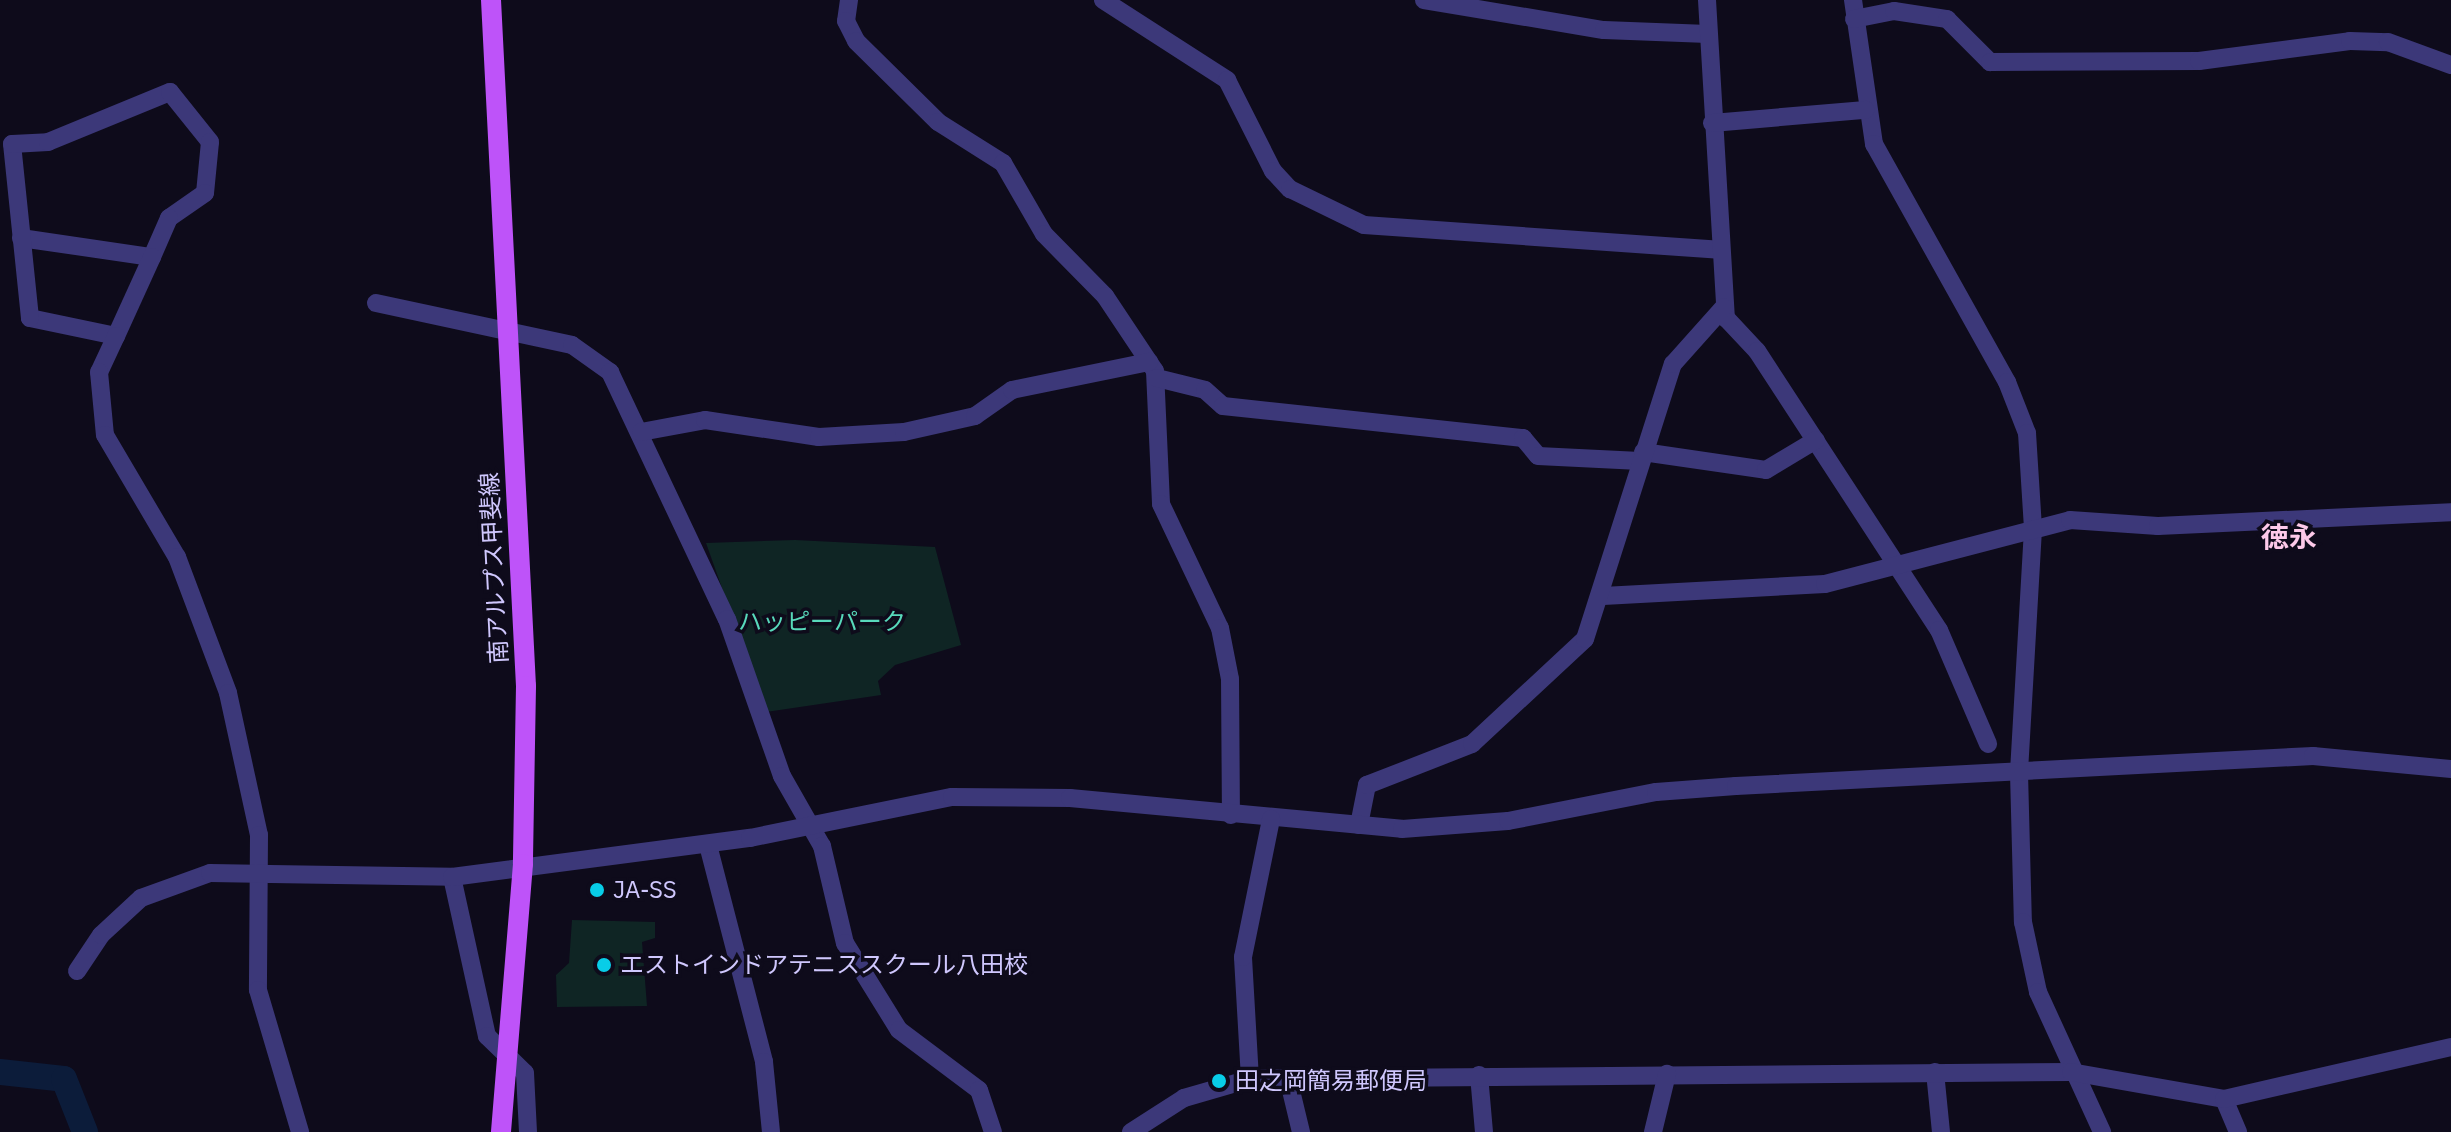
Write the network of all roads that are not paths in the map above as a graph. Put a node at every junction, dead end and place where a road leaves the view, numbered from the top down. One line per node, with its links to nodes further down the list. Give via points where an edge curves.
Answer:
1 (491, 0): 17 (main road, 南アルプス甲斐線)
2 (849, 0): 19 (street, via 846,21 856,41 938,122 1003,163 1044,234 1105,296)
3 (1103, 0): 13 (street, via 1227,80 1273,171 1290,189 1364,225)
4 (1424, 0): 8 (street, via 1604,30)
5 (1707, 0): 8 (street)
6 (1853, 0): 7 (street)
7 (1854, 19): 9 (street, via 1894,11 1947,19 1990,62 2199,61 2350,41 2400,45); 10 (street)
8 (1708, 34): 11 (street)
9 (2451, 65)
10 (1865, 110): 11 (street); 24 (street, via 1884,166 2019,408)
11 (1712, 123): 13 (street)
12 (21, 238): 14 (street); 14 (street, via 12,144 48,142 170,92 211,149 205,193 169,218); 18 (street, via 30,318)
13 (1719, 250): 16 (street)
14 (152, 257): 18 (street)
15 (376, 303): 17 (street)
16 (1724, 307): 21 (street, via 1733,330 1757,351); 22 (street, via 1673,364)
17 (507, 329): 20 (street, via 572,345 595,358); 35 (main road, 南アルプス甲斐線, via 524,619)
18 (116, 336): 36 (street, via 99,372 105,435 201,607 248,767)
19 (1153, 370): 20 (street, via 1012,390 975,416 904,432 819,437 705,420); 22 (street, via 1205,390 1223,406 1523,438 1538,456); 30 (street, via 1161,504 1220,628 1230,679)
20 (641, 432): 32 (street, via 727,619 782,776)
21 (1816, 440): 22 (street, via 1766,470); 25 (street)
22 (1642, 457): 26 (street)
23 (2451, 512): 24 (street, via 2158,526 2070,520)
24 (2033, 529): 25 (street); 29 (street)
25 (1897, 564): 26 (street, via 1825,584); 27 (street, via 1939,630)
26 (1603, 596): 33 (street, via 1585,639 1472,744 1367,785)
27 (1988, 744)
28 (2451, 769): 29 (street, via 2313,756)
29 (2019, 773): 33 (street, via 1656,792 1508,821); 42 (street, via 2026,951)
30 (1231, 815): 31 (street); 32 (street, via 977,796)
31 (1271, 819): 33 (street); 46 (street, via 1243,957)
32 (810, 825): 34 (street); 52 (street, via 845,943 876,1002 922,1053 979,1090)
33 (1359, 825)
34 (708, 845): 35 (street); 51 (street, via 764,1062)
35 (523, 864): 37 (street); 40 (main road, 南アルプス甲斐線)
36 (262, 873): 37 (street); 38 (street, via 210,873 151,891 101,935); 48 (street, via 258,990)
37 (452, 877): 40 (street, via 487,1036)
38 (77, 971)
39 (2451, 1047): 47 (street)
40 (506, 1052): 49 (main road, 南アルプス甲斐線); 50 (street, via 525,1073)
41 (1935, 1072): 42 (street); 43 (street); 57 (street)
42 (2071, 1072): 47 (street); 58 (street)
43 (1667, 1074): 44 (street); 56 (street)
44 (1479, 1075): 45 (street); 55 (street)
45 (1288, 1078): 46 (street); 54 (street)
46 (1250, 1079): 53 (street, via 1184,1098)
47 (2224, 1099): 59 (street)
48 (300, 1132)
49 (501, 1132)
50 (528, 1132)
51 (771, 1132)
52 (993, 1132)
53 (1131, 1132)
54 (1301, 1132)
55 (1484, 1132)
56 (1653, 1132)
57 (1941, 1132)
58 (2102, 1132)
59 (2238, 1132)

